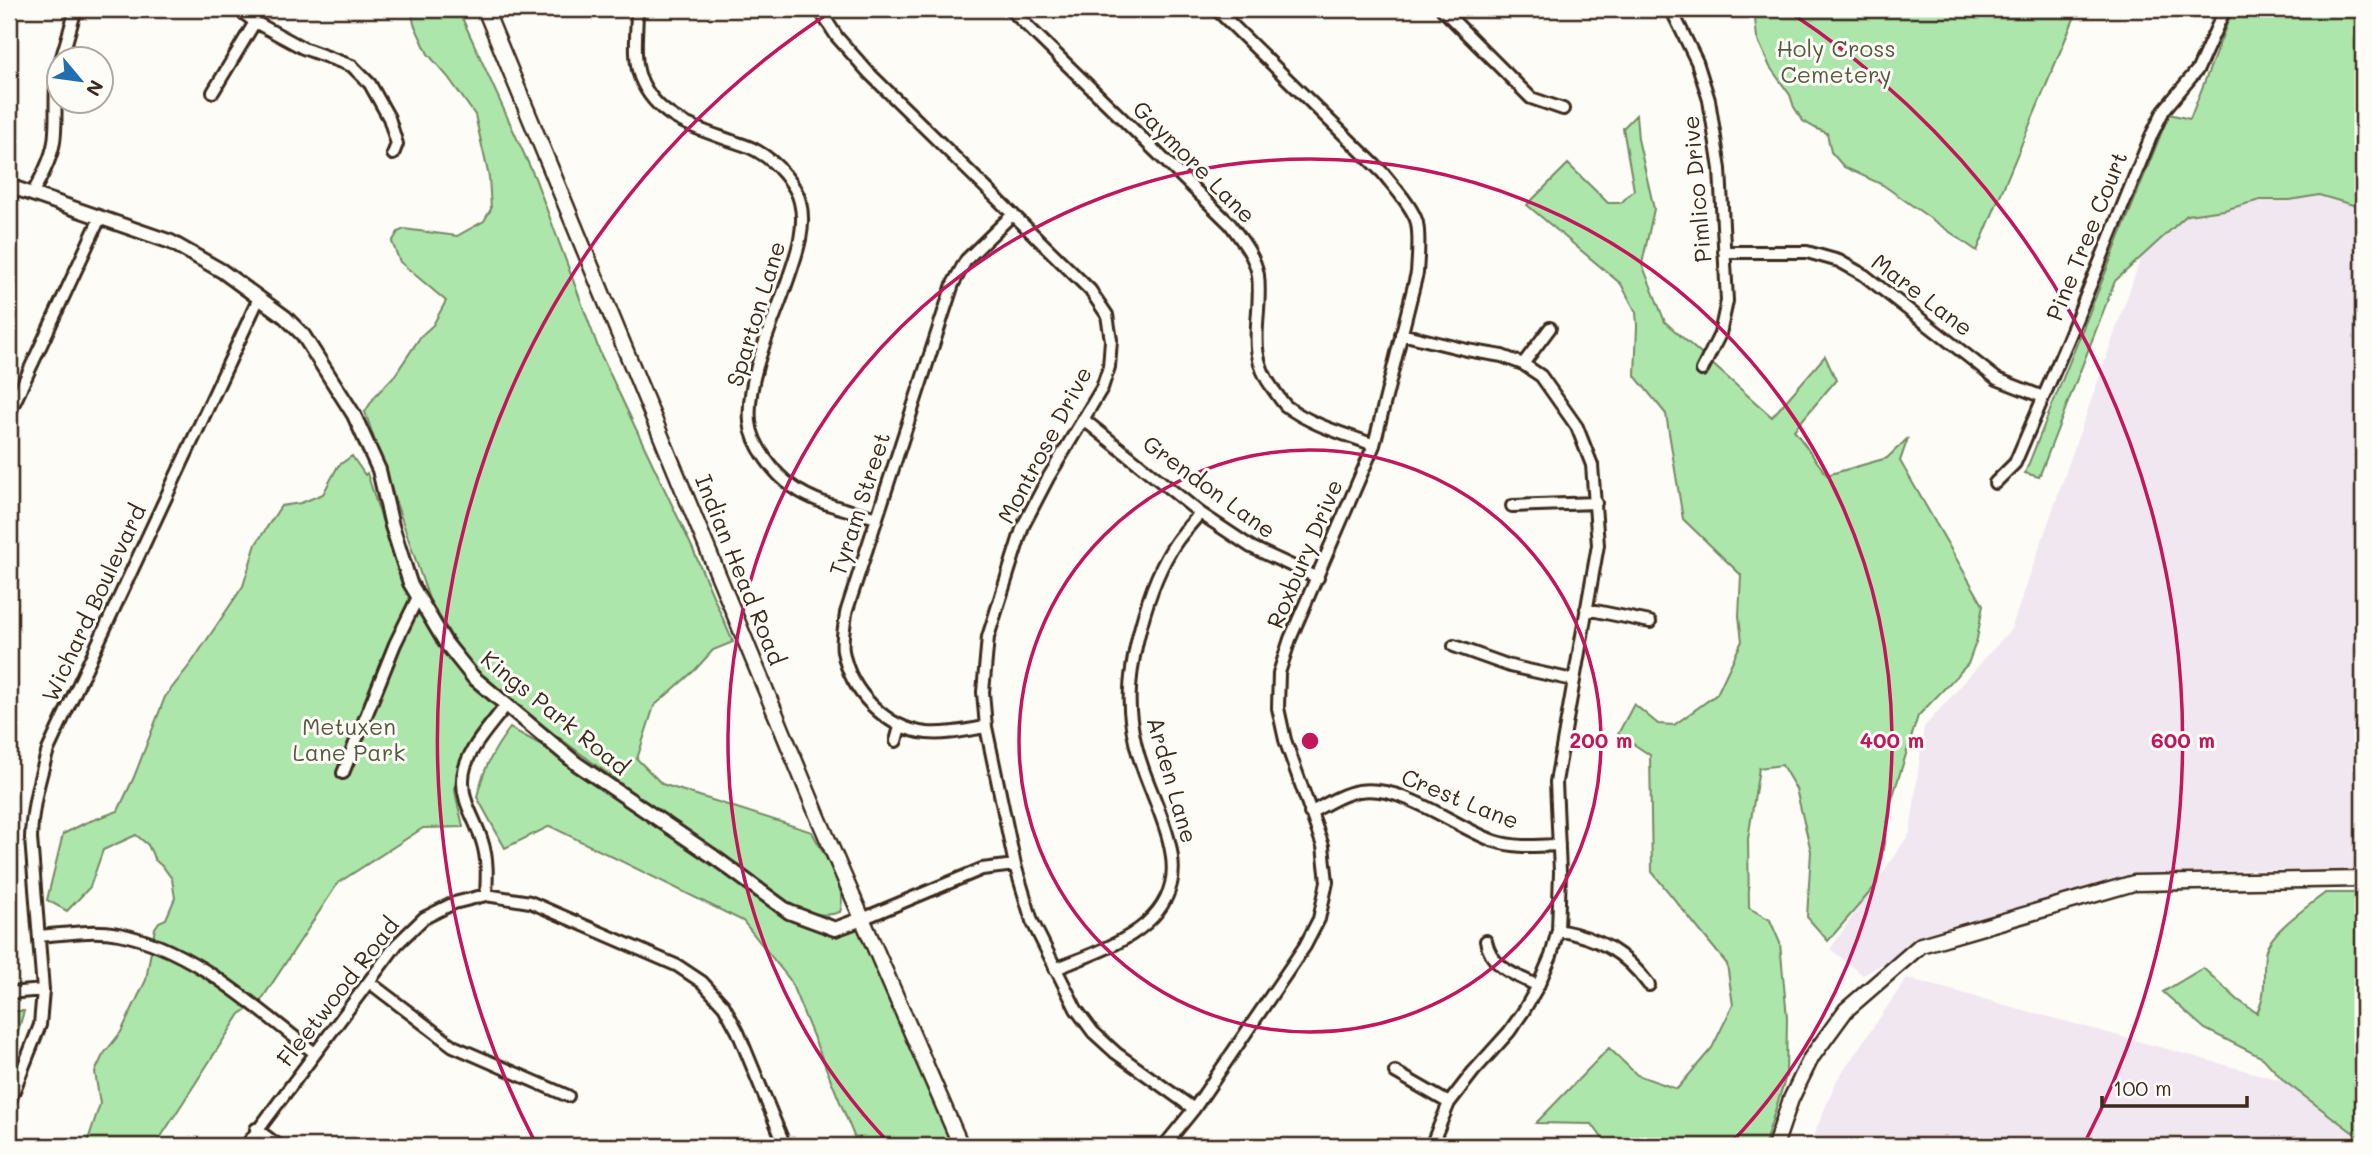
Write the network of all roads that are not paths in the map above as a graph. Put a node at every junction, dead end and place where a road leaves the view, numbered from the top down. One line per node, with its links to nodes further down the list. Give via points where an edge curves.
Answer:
1 (76, 9): 12 (street)
2 (238, 9): 11 (street)
3 (485, 9): 52 (main road, Indian Head Road)
4 (637, 9): 35 (street, Sparton Lane, via 639,76 665,113 755,150 776,164 800,201 797,252 751,395 750,425 759,447 774,471 794,489)
5 (819, 9): 19 (street, Montrose Drive, via 869,73)
6 (1010, 9): 30 (street, Gaymore Lane, via 1230,224 1246,245 1258,272 1256,355 1284,404 1307,419)
7 (1216, 9): 24 (street, Roxbury Drive, via 1383,173 1417,222 1417,273)
8 (1442, 9): 14 (street, via 1531,98)
9 (1671, 9): 21 (street, Pimlico Drive, via 1697,62 1709,100 1720,169)
10 (2225, 9): 27 (street, Pine Tree Court, via 2198,69 2164,110 2152,134)
11 (255, 22): 13 (street); 16 (street, via 303,48 352,66 370,84 389,118 397,144)
12 (65, 46)
13 (213, 92)
14 (1563, 109)
15 (54, 116): 18 (street, via 54,143)
16 (393, 154)
17 (9, 186): 18 (street, Kings Park Road)
18 (32, 194): 20 (street, Kings Park Road)
19 (1013, 214): 29 (street, Montrose Drive, via 1090,290 1107,315 1109,367); 35 (street, Tyram Street, via 966,260 953,284)
20 (100, 218): 22 (street, Kings Park Road, via 170,242); 28 (street)
21 (1724, 252): 26 (street, Pimlico Drive, via 1727,301 1720,334); 27 (street, Mare Lane, via 1807,252 1839,261 1864,275 1997,379)
22 (259, 298): 37 (street, Kings Park Road, via 303,335 354,415 379,470 392,526); 54 (street, Wichard Boulevard, via 48,750 32,815)
23 (1550, 328): 25 (street)
24 (1401, 334): 25 (street); 30 (street, Roxbury Drive)
25 (1523, 364): 32 (street, via 1541,376 1577,428 1591,465)
26 (1702, 370)
27 (2043, 397): 31 (street, Pine Tree Court, via 2015,463)
28 (9, 414)
29 (1083, 419): 34 (street, Grendon Lane); 44 (street, Montrose Drive, via 1023,526 988,637 983,692)
30 (1374, 446): 36 (street, Roxbury Drive)
31 (1995, 483)
32 (1596, 503): 33 (street); 38 (street, via 1598,545)
33 (1512, 506)
34 (1200, 513): 36 (street, Grendon Lane, via 1251,547); 56 (street, Arden Lane, via 1159,573 1142,621 1130,680 1130,719 1172,857 1171,884 1159,909 1143,927)
35 (877, 518): 43 (street, Tyram Street, via 846,613 843,649 859,688)
36 (1318, 578): 47 (street, Roxbury Drive, via 1279,673 1278,708 1285,740)
37 (418, 597): 42 (street, Kings Park Road, via 473,677); 46 (street)
38 (1586, 610): 39 (street); 41 (street)
39 (1650, 622)
40 (1454, 646): 41 (street, via 1510,666)
41 (1573, 680): 48 (street, via 1556,782)
42 (506, 705): 51 (street, via 470,756 463,778 467,807 487,866); 52 (street, Kings Park Road, via 577,764 789,912 835,929)
43 (900, 727): 44 (street, Tyram Street, via 928,733); 45 (street)
44 (986, 727): 49 (street, Montrose Drive)
45 (896, 741)
46 (343, 773)
47 (1310, 813): 48 (street, Crest Lane, via 1351,793 1383,791 1496,842); 67 (street, Roxbury Drive, via 1323,846 1327,881 1319,919)
48 (1559, 845): 53 (street)
49 (1015, 865): 52 (street, via 982,869); 56 (street, Montrose Drive, via 1032,921)
50 (2363, 879): 75 (main road, via 2134,883 1921,945 1846,1010 1811,1058)
51 (486, 895): 57 (street, Fleetwood Road, via 454,903 424,918 397,944); 71 (street, Fleetwood Road, via 530,902 678,965 702,982 738,1032)
52 (862, 919): 72 (main road, Indian Head Road)
53 (1558, 930): 58 (street, via 1608,946 1635,965); 59 (street)
54 (39, 936): 60 (street, Wichard Boulevard); 62 (street, via 84,931 118,934 174,952 202,967)
55 (1486, 941): 59 (street, via 1495,963)
56 (1055, 969): 67 (street, Montrose Drive, via 1093,1032)
57 (369, 982): 62 (street, Fleetwood Road); 64 (street, via 453,1046)
58 (1649, 985)
59 (1538, 986): 66 (street, via 1509,1032)
60 (43, 990): 61 (street); 65 (street, Wichard Boulevard, via 40,1025)
61 (9, 993)
62 (315, 1053): 68 (street, Fleetwood Road)
63 (1395, 1072): 66 (street)
64 (568, 1096)
65 (9, 1103)
66 (1448, 1103): 74 (street)
67 (1195, 1109): 73 (street, Roxbury Drive)
68 (257, 1129): 69 (street, Fleetwood Road); 70 (street)
69 (246, 1146)
70 (279, 1146)
71 (785, 1146)
72 (961, 1146)
73 (1164, 1146)
74 (1431, 1146)
75 (1776, 1146)

